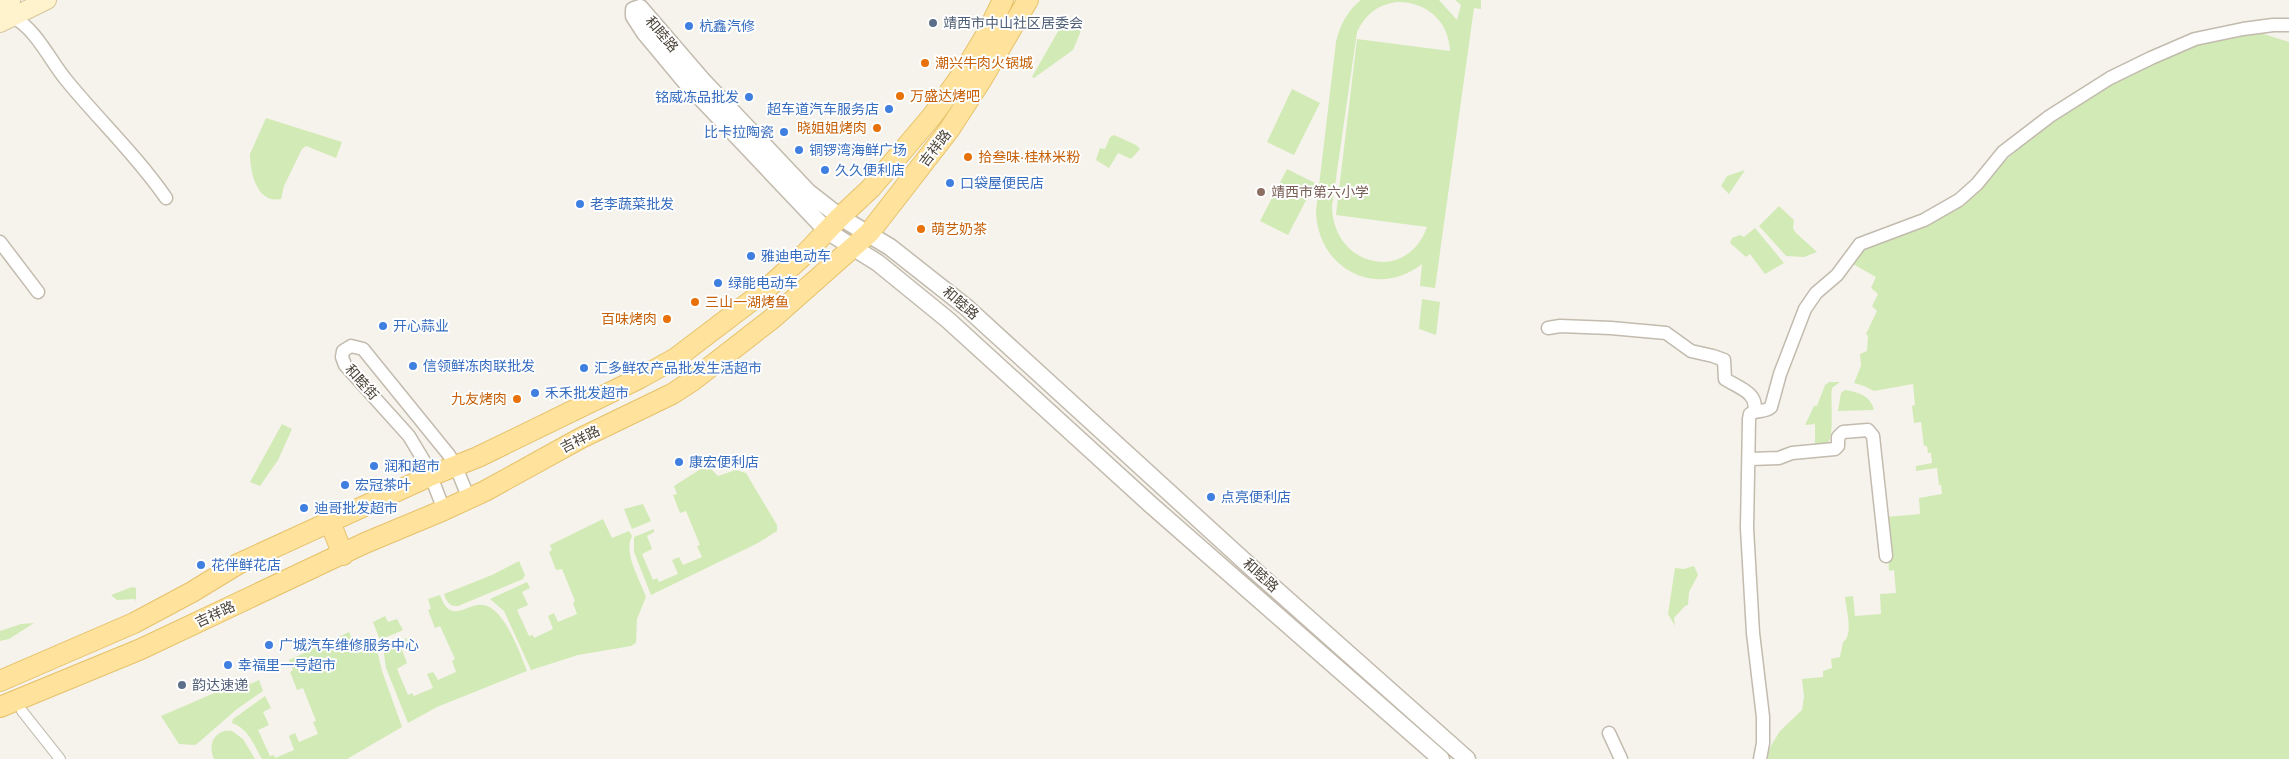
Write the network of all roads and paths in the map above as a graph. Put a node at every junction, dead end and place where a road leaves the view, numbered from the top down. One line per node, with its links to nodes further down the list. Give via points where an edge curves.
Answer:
1 (47, 0): 6 (main road)
2 (1003, 0): 9 (main road, 吉祥路, via 986,35 933,115 872,188)
3 (1028, 0): 10 (main road, 吉祥路, via 949,130)
4 (642, 4): 9 (street, 和睦路, via 702,80)
5 (0, 5): 6 (main road)
6 (8, 13): 8 (street, via 31,32 65,79)
7 (2289, 25): 15 (street, via 2243,29 2195,39 2110,78 2050,116 2003,152 1959,200 1924,220 1860,244 1837,275 1816,293 1805,308 1771,407)
8 (166, 198)
9 (834, 224): 10 (street, 和睦路); 12 (street, 和睦路); 17 (main road, 吉祥路, via 763,292 676,358 587,405)
10 (869, 233): 12 (main road, 吉祥路); 30 (street, 和睦路, via 966,307)
11 (0, 242): 13 (street)
12 (855, 247): 19 (main road, 吉祥路, via 773,318 672,394); 29 (street, 和睦路, via 948,320 1150,504)
13 (38, 292)
14 (1548, 328): 15 (street, via 1611,328 1666,333 1691,351 1724,360 1725,379 1750,394 1755,403)
15 (1754, 411): 16 (street, via 1749,419)
16 (1750, 459): 23 (street, via 1835,449 1843,432 1871,432); 32 (street, via 1747,528 1753,633 1763,717)
17 (456, 466): 18 (main road, 吉祥路); 18 (street, 和睦街, via 363,350 351,346 343,350 345,365 410,436); 19 (street, 和睦街)
18 (430, 476): 20 (street, 和睦街); 21 (main road, 吉祥路)
19 (469, 498): 20 (main road, 吉祥路)
20 (444, 510): 22 (main road, 吉祥路)
21 (330, 522): 22 (main road); 24 (main road, 吉祥路, via 238,564 134,623)
22 (343, 555): 25 (main road, 吉祥路, via 141,649)
23 (1886, 556)
24 (0, 681)
25 (0, 707)
26 (22, 711): 28 (street)
27 (1609, 734): 31 (street)
28 (60, 759)
29 (1441, 759)
30 (1467, 759)
31 (1621, 759)
32 (1760, 759)

